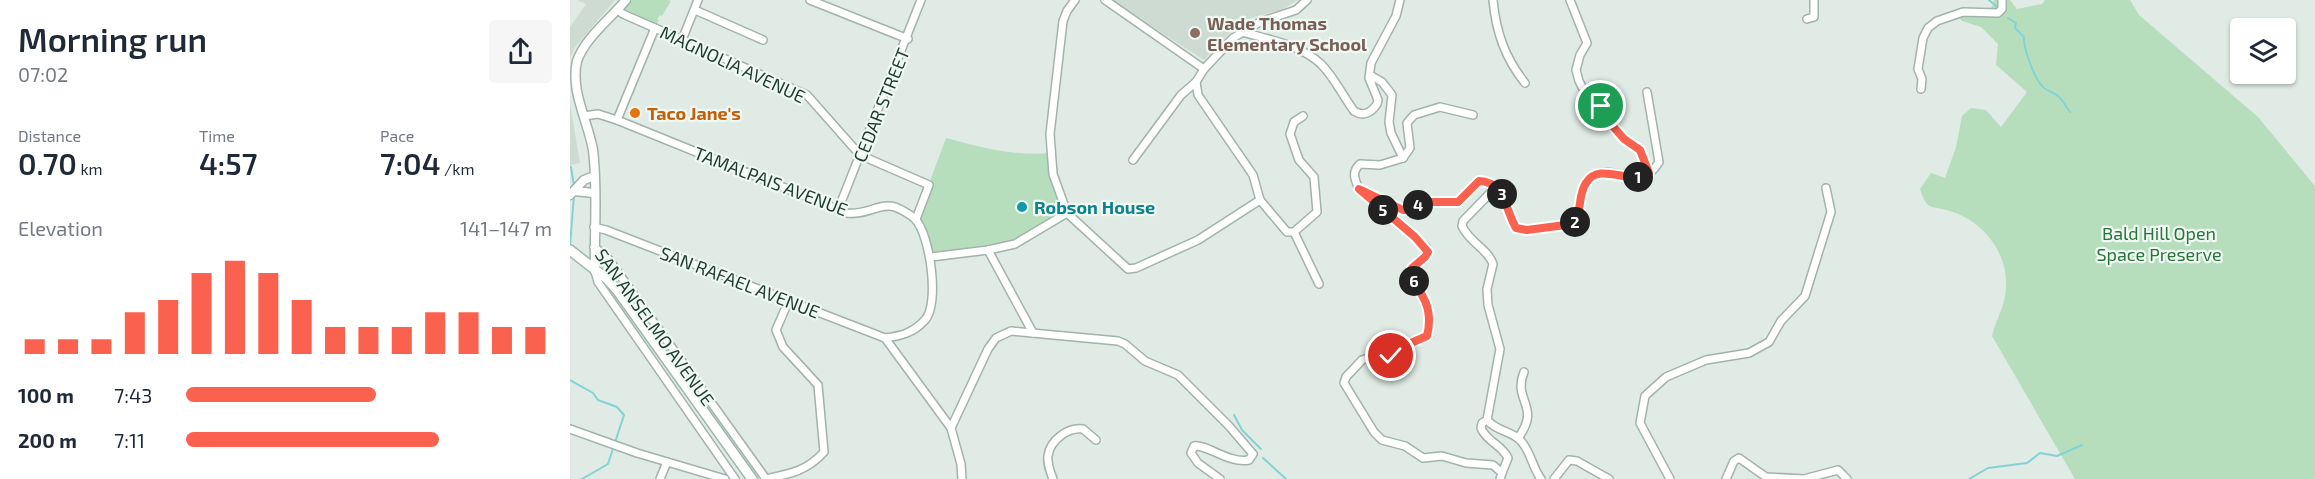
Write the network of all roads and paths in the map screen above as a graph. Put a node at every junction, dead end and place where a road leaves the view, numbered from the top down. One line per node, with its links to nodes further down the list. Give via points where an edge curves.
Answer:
1 (626, 0): 13 (street, SAN ANSELMO AVENUE)
2 (698, 0): 14 (street)
3 (810, 0): 18 (street)
4 (921, 0): 18 (street, CEDAR STREET)
5 (1075, 0): 43 (street, via 1063,21 1050,134 1053,174)
6 (1105, 0): 21 (street)
7 (1307, 0): 17 (street, via 1296,10)
8 (1400, 0): 22 (street, via 1396,16 1371,63)
9 (1493, 0): 24 (street, via 1503,50)
10 (1570, 0): 34 (street, via 1587,43 1576,70 1579,81 1624,139 1640,150)
11 (1814, 0): 15 (street, via 1814,17)
12 (2002, 0): 25 (street, via 1998,12 1963,12 1928,28 1918,69)
13 (618, 10): 16 (street, MAGNOLIA AVENUE); 28 (street, SAN ANSELMO AVENUE, via 576,62 573,87)
14 (694, 10): 19 (street); 20 (street)
15 (1807, 19)
16 (655, 28): 19 (street, MAGNOLIA AVENUE); 30 (street)
17 (1242, 32): 21 (street); 22 (street, via 1310,56 1359,114 1366,114 1377,104)
18 (908, 39): 31 (street, CEDAR STREET)
19 (682, 40): 31 (street, MAGNOLIA AVENUE, via 807,95)
20 (763, 40)
21 (1204, 69): 23 (street)
22 (1370, 75): 32 (street, via 1392,95 1389,122)
23 (1196, 82): 33 (street, via 1180,95); 41 (street, via 1197,95 1252,175)
24 (1526, 83)
25 (1921, 88)
26 (1647, 92): 34 (street, via 1659,162)
27 (1473, 115): 32 (street, via 1440,107 1414,115 1407,123 1410,148)
28 (584, 116): 30 (street, TAMALPAIS AVENUE, via 598,114); 35 (street, SAN ANSELMO AVENUE)
29 (1303, 116): 46 (street, via 1294,122 1290,134 1299,160 1314,177 1317,212)
30 (617, 120): 42 (street, TAMALPAIS AVENUE)
31 (860, 155): 42 (street, CEDAR STREET); 44 (street, MAGNOLIA AVENUE, via 929,185)
32 (1403, 158): 37 (street, via 1380,165 1360,164 1354,176)
33 (1133, 160)
34 (1649, 173): 36 (street, via 1638,177 1596,174 1586,182 1579,216 1565,227 1516,228)
35 (594, 176): 39 (street, via 581,183); 40 (street, SAN ANSELMO AVENUE)
36 (1496, 187): 37 (street, via 1479,181 1458,202 1427,202 1411,210 1393,207); 57 (street, via 1462,226 1493,264 1488,305 1500,349)
37 (1359, 189): 63 (street, via 1428,252 1412,268 1412,275 1425,299 1429,329 1423,340 1409,343 1391,356 1362,360 1346,377 1347,390 1382,440 1405,446 1424,458 1442,456 1493,465)
38 (1826, 189): 75 (street, via 1831,212 1805,296 1781,321 1769,342 1749,353 1706,360 1666,377 1645,396 1640,423)
39 (575, 193): 40 (street)
40 (594, 193): 45 (street, SAN ANSELMO AVENUE)
41 (1260, 200): 43 (street, via 1191,244 1131,269); 46 (street, via 1284,230)
42 (838, 210): 44 (street, TAMALPAIS AVENUE, via 857,215 893,206)
43 (1067, 213): 48 (street, via 1015,244)
44 (916, 219): 50 (street)
45 (594, 228): 47 (street, SAN ANSELMO AVENUE); 53 (street, SAN RAFAEL AVENUE)
46 (1294, 232): 52 (street)
47 (594, 247): 51 (street); 68 (street, SAN ANSELMO AVENUE, via 607,257)
48 (988, 250): 50 (street); 54 (street)
49 (573, 252): 51 (main road)
50 (931, 257): 55 (street, via 933,295 927,318 906,335)
51 (595, 271): 66 (street, via 598,282); 67 (main road, via 622,297)
52 (1319, 284)
53 (789, 300): 55 (street, SAN RAFAEL AVENUE); 68 (street, via 776,330 783,347 818,385 824,452 804,469)
54 (1033, 333): 58 (street, via 1006,332 992,343); 71 (street, via 1118,341 1145,361 1178,375 1253,454 1249,460 1241,461 1194,446 1194,460)
55 (885, 338): 58 (street)
56 (1524, 372): 60 (street, via 1519,383 1529,416 1528,425)
57 (1487, 420): 60 (street); 63 (street, via 1482,423 1483,434 1508,458)
58 (951, 428): 69 (street)
59 (570, 429): 62 (street)
60 (1518, 438): 72 (street)
61 (1096, 440): 70 (street, via 1083,429 1072,429 1060,436 1048,456)
62 (667, 462): 64 (street); 65 (street)
63 (1501, 476)
64 (660, 479)
65 (724, 479)
66 (735, 479)
67 (752, 479)
68 (766, 479)
69 (962, 479)
70 (1053, 479)
71 (1220, 479)
72 (1541, 479)
73 (1554, 479): 74 (street, via 1569,460)
74 (1609, 479)
75 (1670, 479)
76 (1726, 479): 77 (street, via 1734,461 1740,458 1766,477 1804,479 1838,470)
77 (1847, 479)

